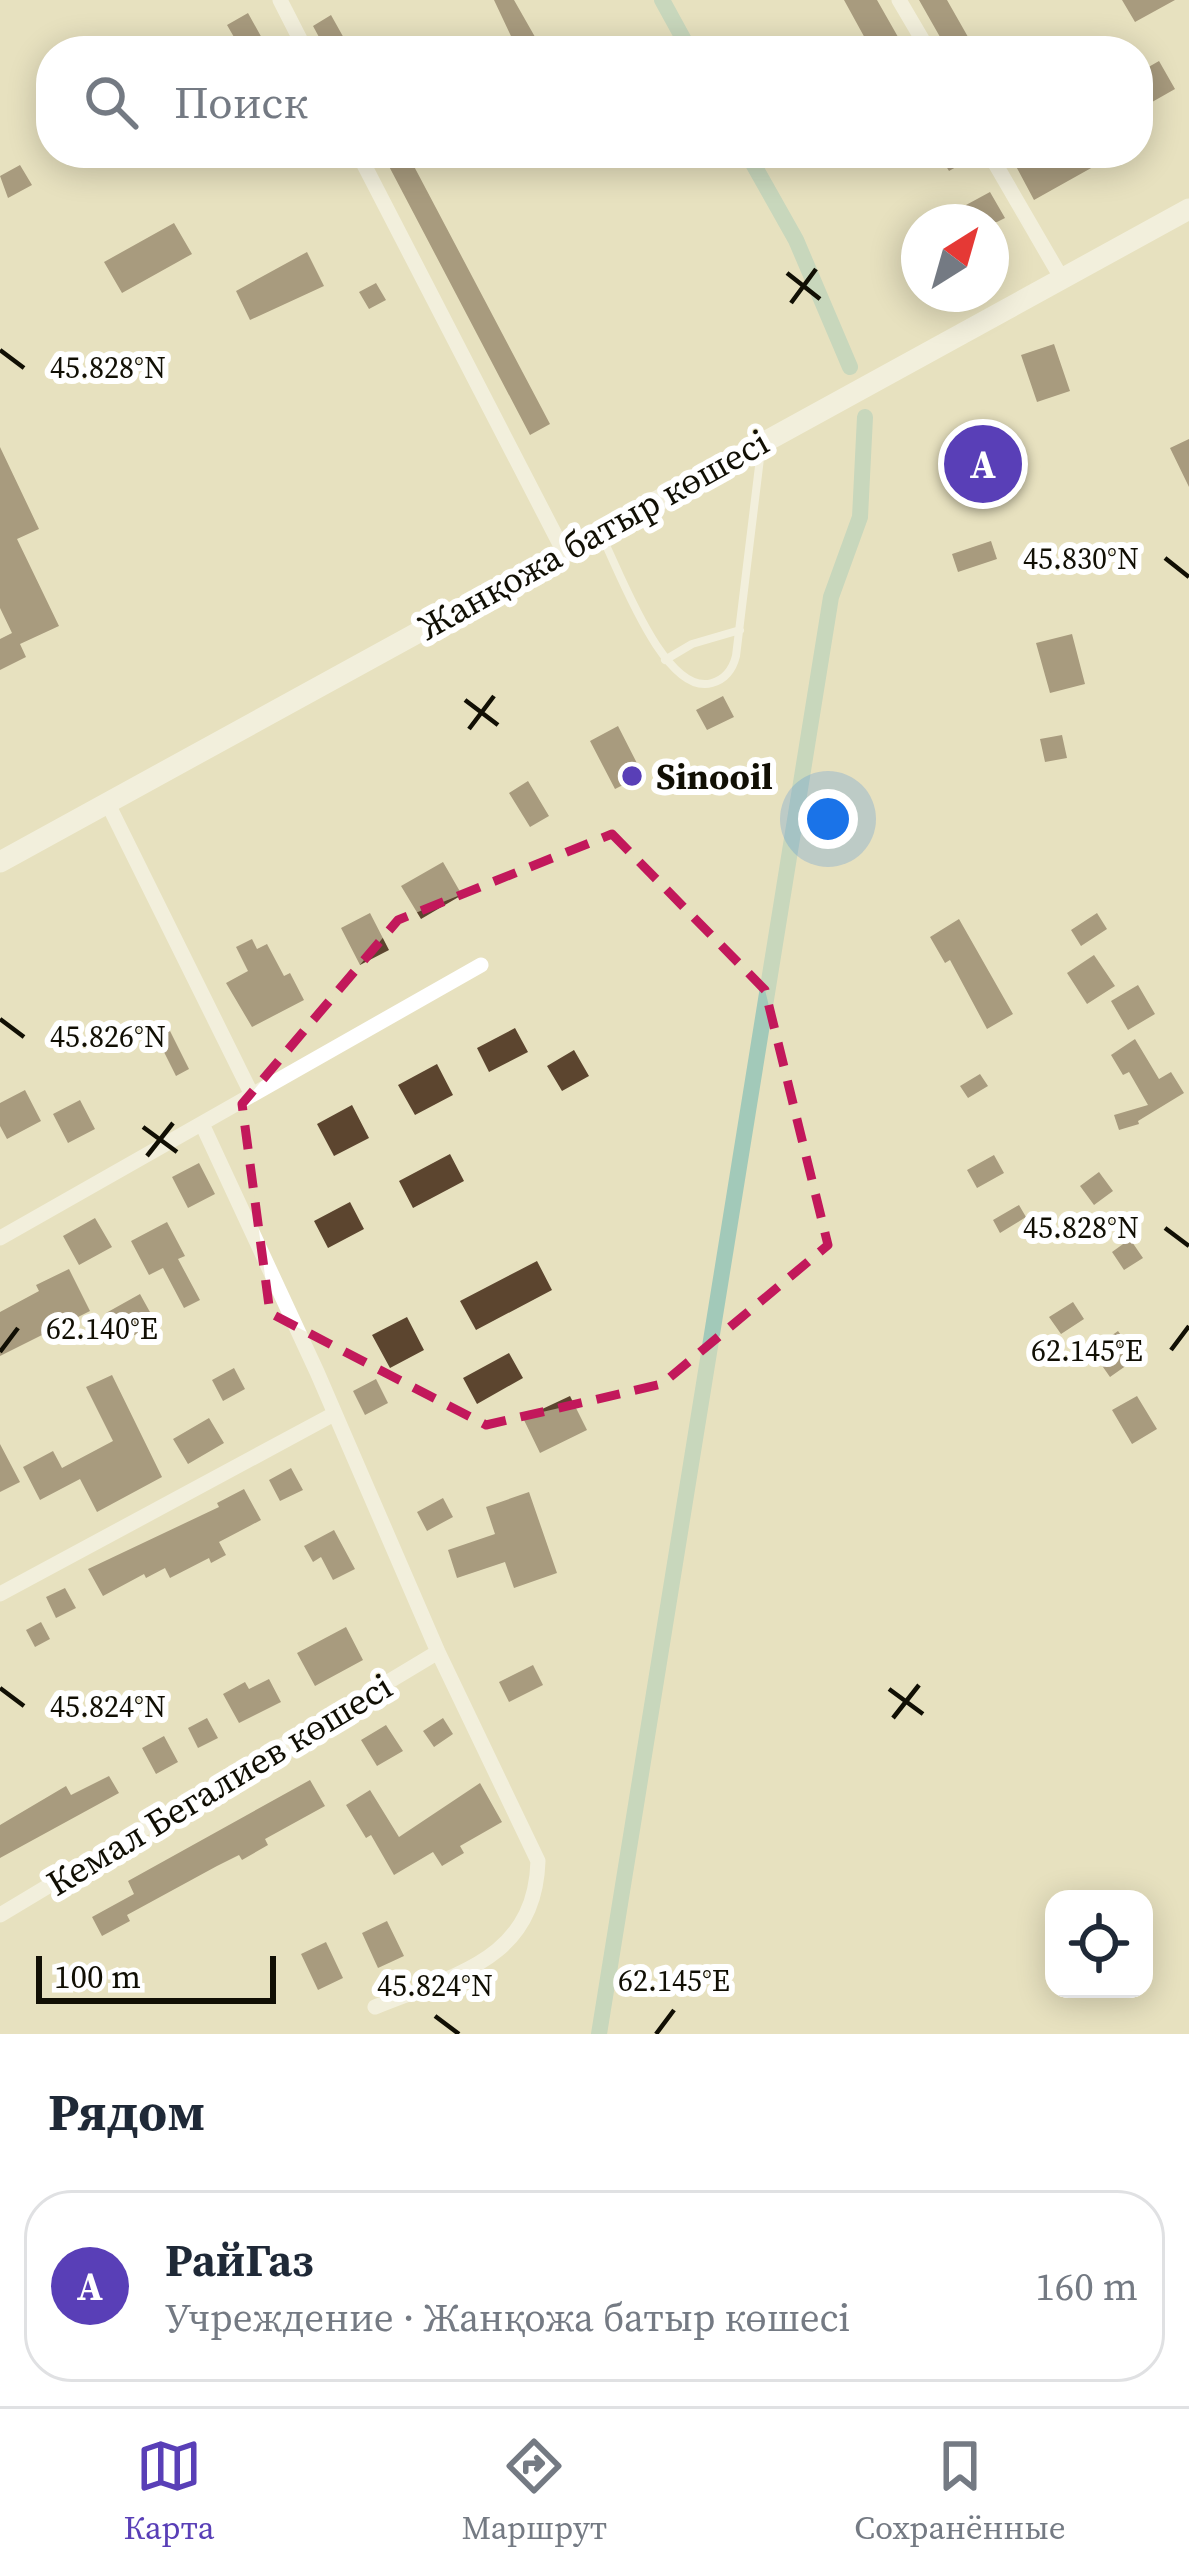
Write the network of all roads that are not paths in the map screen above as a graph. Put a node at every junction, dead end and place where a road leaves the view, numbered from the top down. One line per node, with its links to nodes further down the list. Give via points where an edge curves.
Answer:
1 (280, 0): 3 (street)
2 (899, 0): 4 (street)
3 (298, 36)
4 (920, 36)
5 (366, 168): 11 (street)
6 (997, 168): 8 (street)
7 (1189, 209): 8 (street, Жанқожа батыр көшесі)
8 (1062, 279): 9 (street, Жанқожа батыр көшесі)
9 (762, 442): 10 (street, Жанқожа батыр көшесі); 12 (lane)
10 (599, 531): 11 (street, Жанқожа батыр көшесі); 13 (lane)
11 (563, 550): 14 (street, Жанқожа батыр көшесі)
12 (740, 630): 13 (lane); 13 (lane, via 733,667 709,685 692,683)
13 (664, 661)
14 (107, 802): 15 (street, Жанқожа батыр көшесі); 17 (street)
15 (0, 862)
16 (481, 965): 17 (street)
17 (251, 1093): 18 (street)
18 (202, 1124): 19 (street); 20 (street)
19 (0, 1238)
20 (334, 1414): 21 (street); 22 (street)
21 (0, 1594)
22 (438, 1652): 23 (street, Кемал Бегалиев көшесі); 24 (street, via 538,1862 537,1886 526,1922 503,1948)
23 (0, 1915)
24 (375, 2007)

